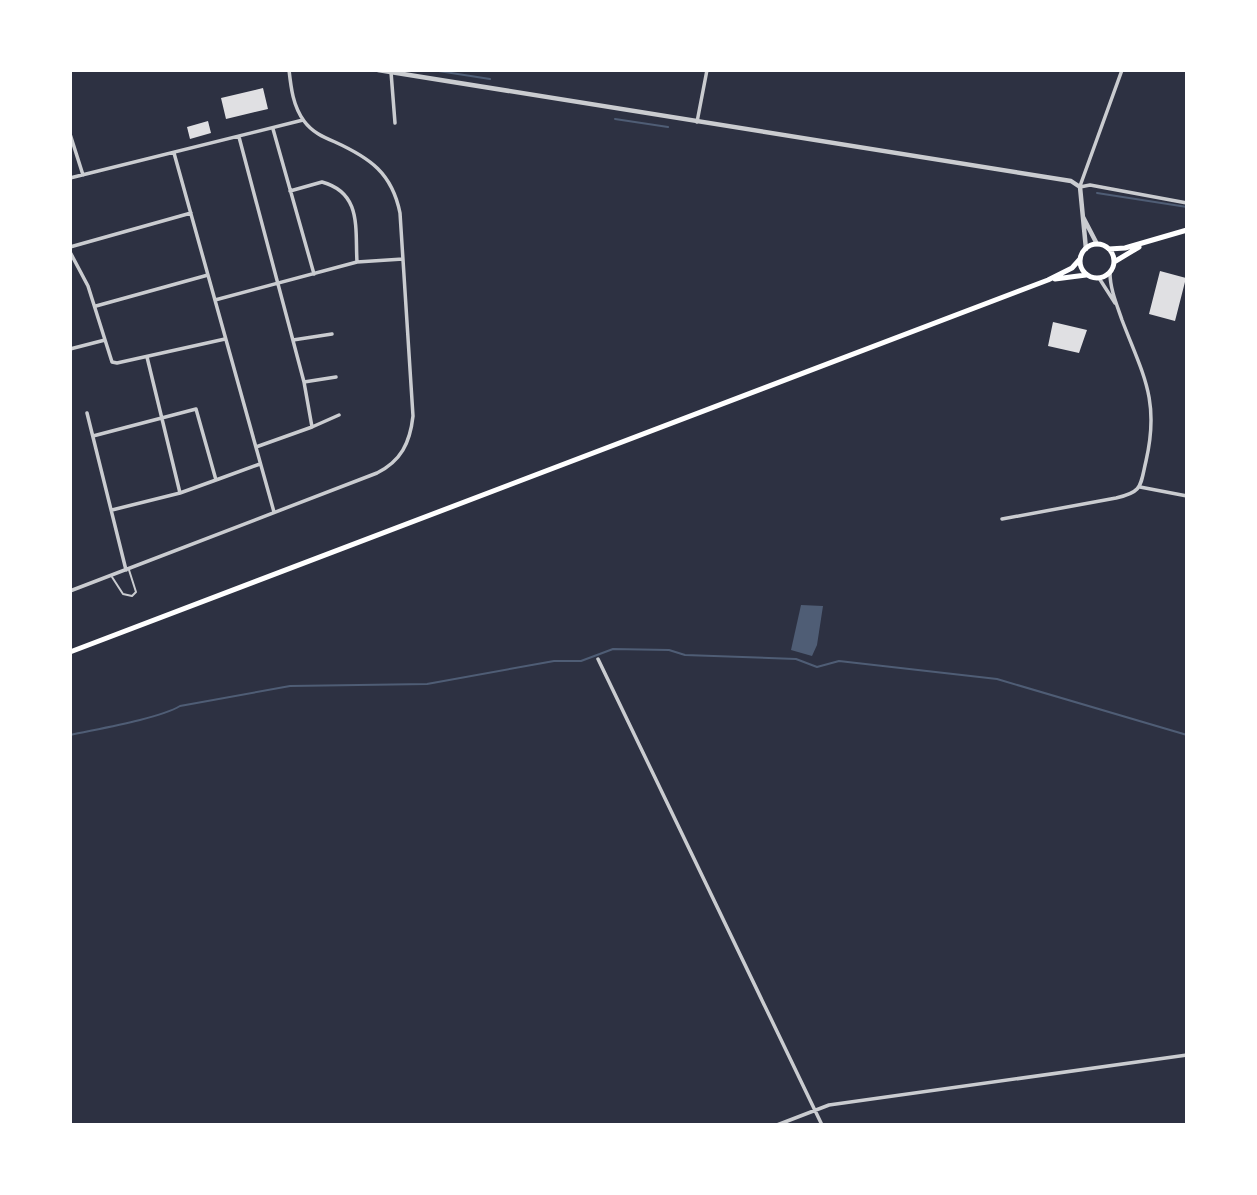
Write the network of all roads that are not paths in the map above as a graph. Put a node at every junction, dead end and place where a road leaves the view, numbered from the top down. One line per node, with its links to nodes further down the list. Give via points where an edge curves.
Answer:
1 (289, 70): 6 (street, via 295,106)
2 (378, 70): 5 (street)
3 (707, 70): 7 (street)
4 (1122, 70): 15 (street)
5 (391, 72): 7 (street); 8 (street)
6 (303, 120): 9 (street); 26 (street, via 386,175 398,203)
7 (697, 122): 15 (street, via 1066,180)
8 (395, 123)
9 (273, 129): 11 (street); 16 (street)
10 (70, 134): 13 (street)
11 (239, 137): 12 (street); 36 (street)
12 (174, 153): 13 (street); 18 (street)
13 (83, 175): 14 (street)
14 (70, 178)
15 (1080, 187): 17 (street); 19 (street)
16 (290, 191): 28 (street, via 322,182 343,191 352,204); 31 (street)
17 (1187, 203)
18 (191, 213): 25 (street); 32 (street)
19 (1082, 213): 22 (street); 23 (street)
20 (1187, 230): 21 (main road)
21 (1149, 242): 24 (main road); 29 (main road)
22 (1097, 244): 23 (main road); 24 (main road)
23 (1086, 249): 27 (main road)
24 (1109, 249): 29 (main road)
25 (70, 250): 38 (street)
26 (402, 258): 28 (street); 60 (street, via 413,416 404,451 377,473)
27 (1080, 259): 33 (main road); 35 (main road)
28 (358, 262): 31 (street)
29 (1114, 262): 30 (main road)
30 (1110, 273): 34 (main road); 39 (street)
31 (314, 274): 36 (street)
32 (208, 275): 37 (street); 38 (street)
33 (1087, 275): 34 (main road); 35 (main road)
34 (1099, 278): 39 (street)
35 (1048, 280): 65 (main road)
36 (278, 283): 37 (street); 43 (street)
37 (215, 300): 41 (street)
38 (96, 306): 42 (street)
39 (1118, 308): 56 (street, via 1152,405 1152,432)
40 (332, 334): 43 (street)
41 (225, 339): 45 (street); 53 (street)
42 (105, 340): 44 (street); 45 (street, via 112,362)
43 (293, 340): 47 (street)
44 (70, 349)
45 (147, 357): 50 (street)
46 (336, 377): 47 (street)
47 (304, 382): 51 (street)
48 (87, 413): 52 (street)
49 (339, 415): 51 (street)
50 (162, 418): 52 (street); 55 (street, via 196,409); 57 (street)
51 (312, 426): 53 (street)
52 (93, 436): 59 (street)
53 (255, 447): 54 (street)
54 (257, 465): 55 (street); 60 (street)
55 (216, 480): 57 (street)
56 (1140, 488): 58 (street); 61 (street, via 1131,495)
57 (180, 493): 59 (street)
58 (1187, 496)
59 (112, 510): 62 (street)
60 (274, 512): 62 (street)
61 (1002, 519)
62 (127, 570): 63 (street); 63 (lane, via 136,592 132,596 123,594)
63 (112, 576): 64 (street)
64 (70, 591)
65 (70, 652)
66 (598, 659): 68 (street)
67 (1187, 1055): 68 (street)
68 (814, 1108): 69 (street); 70 (street)
69 (777, 1125)
70 (822, 1125)

